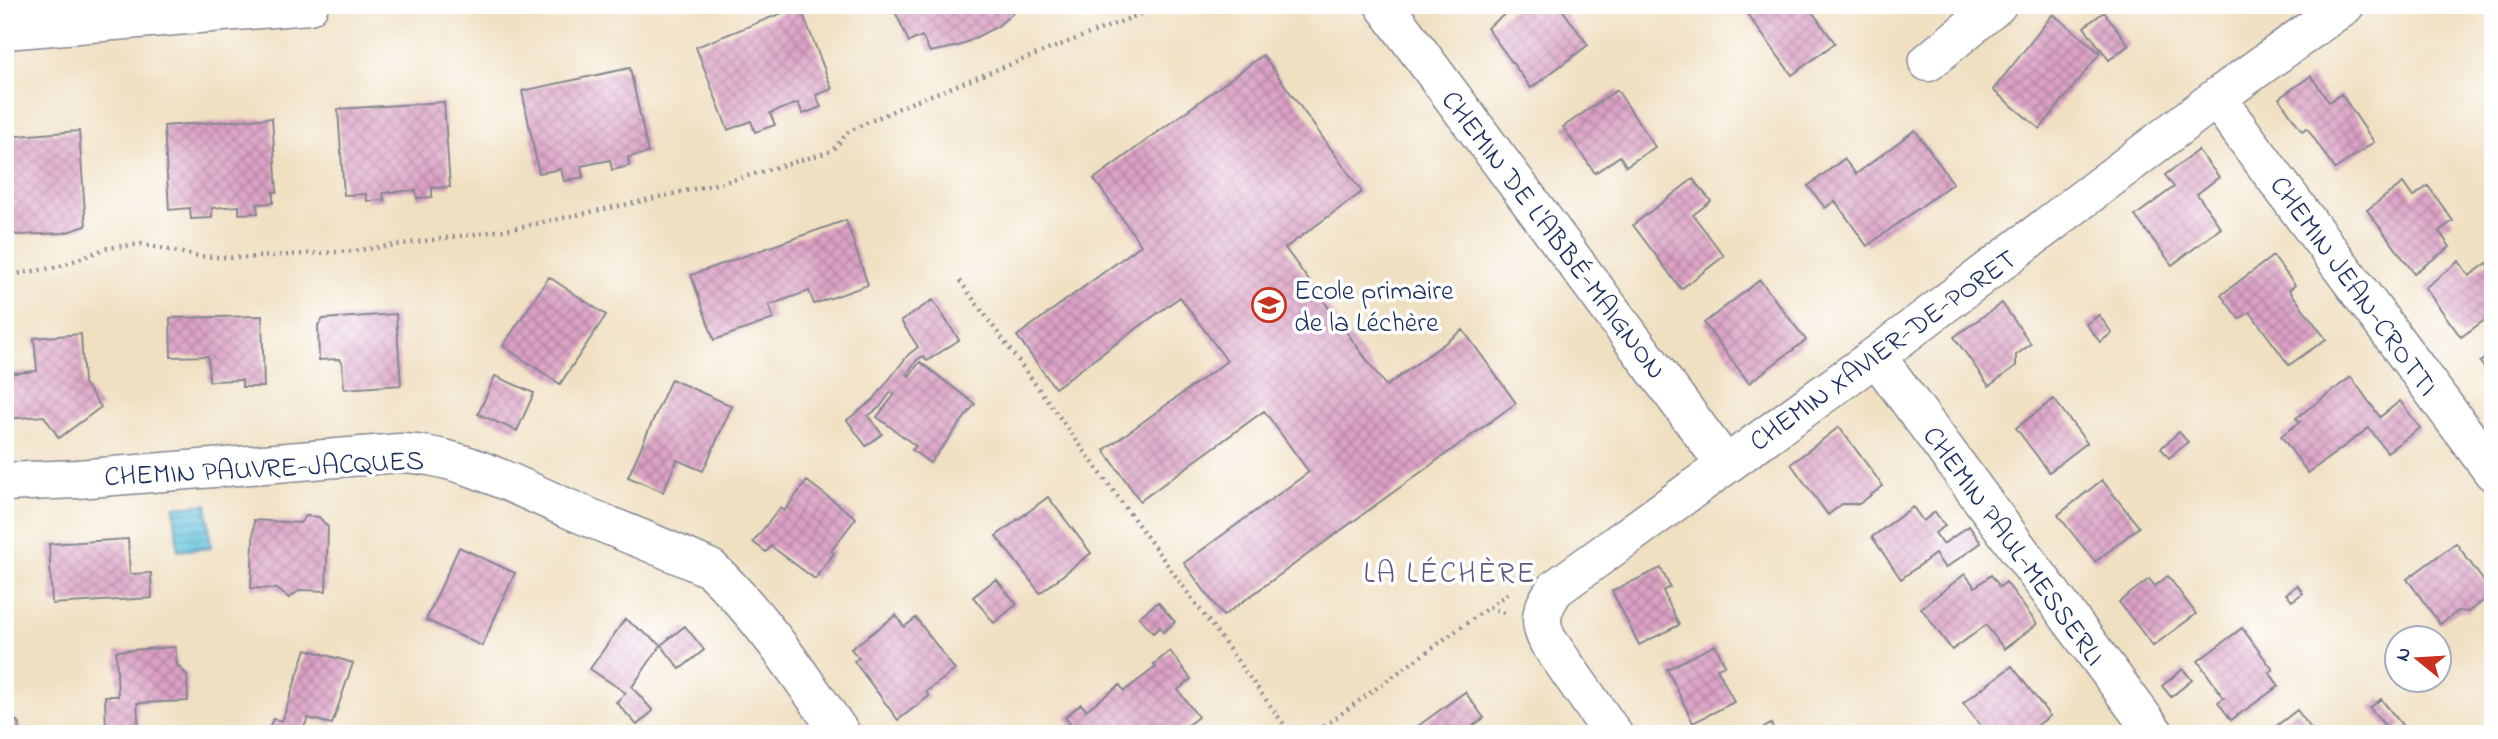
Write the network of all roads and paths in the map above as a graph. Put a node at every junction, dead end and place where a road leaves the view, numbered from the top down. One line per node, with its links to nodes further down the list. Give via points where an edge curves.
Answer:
1 (309, 5): 6 (street)
2 (1164, 5): 9 (path, via 908,104 849,131 832,151 650,200 511,229 352,251 240,258 141,244 107,248 58,267)
3 (1384, 5): 12 (street, CHEMIN DE L'ABBÉ-MAIGNON)
4 (1997, 5): 7 (street)
5 (2345, 5): 8 (street, CHEMIN XAVIER-DE-PORET)
6 (5, 30)
7 (1928, 62)
8 (2217, 98): 11 (street, CHEMIN XAVIER-DE-PORET); 13 (street, CHEMIN JEAN-CROTTI)
9 (5, 276)
10 (960, 281): 16 (path)
11 (1875, 356): 12 (street, CHEMIN XAVIER-DE-PORET); 18 (street, CHEMIN PAUL-MESSERLI)
12 (1725, 464): 17 (street, CHEMIN XAVIER-DE-PORET, via 1555,589 1540,615 1548,641)
13 (2493, 472)
14 (5, 482): 15 (street, CHEMIN PAUVRE-JACQUES, via 399,453 445,458 711,569 733,590)
15 (841, 734)
16 (1291, 734)
17 (1613, 734)
18 (2155, 734)

